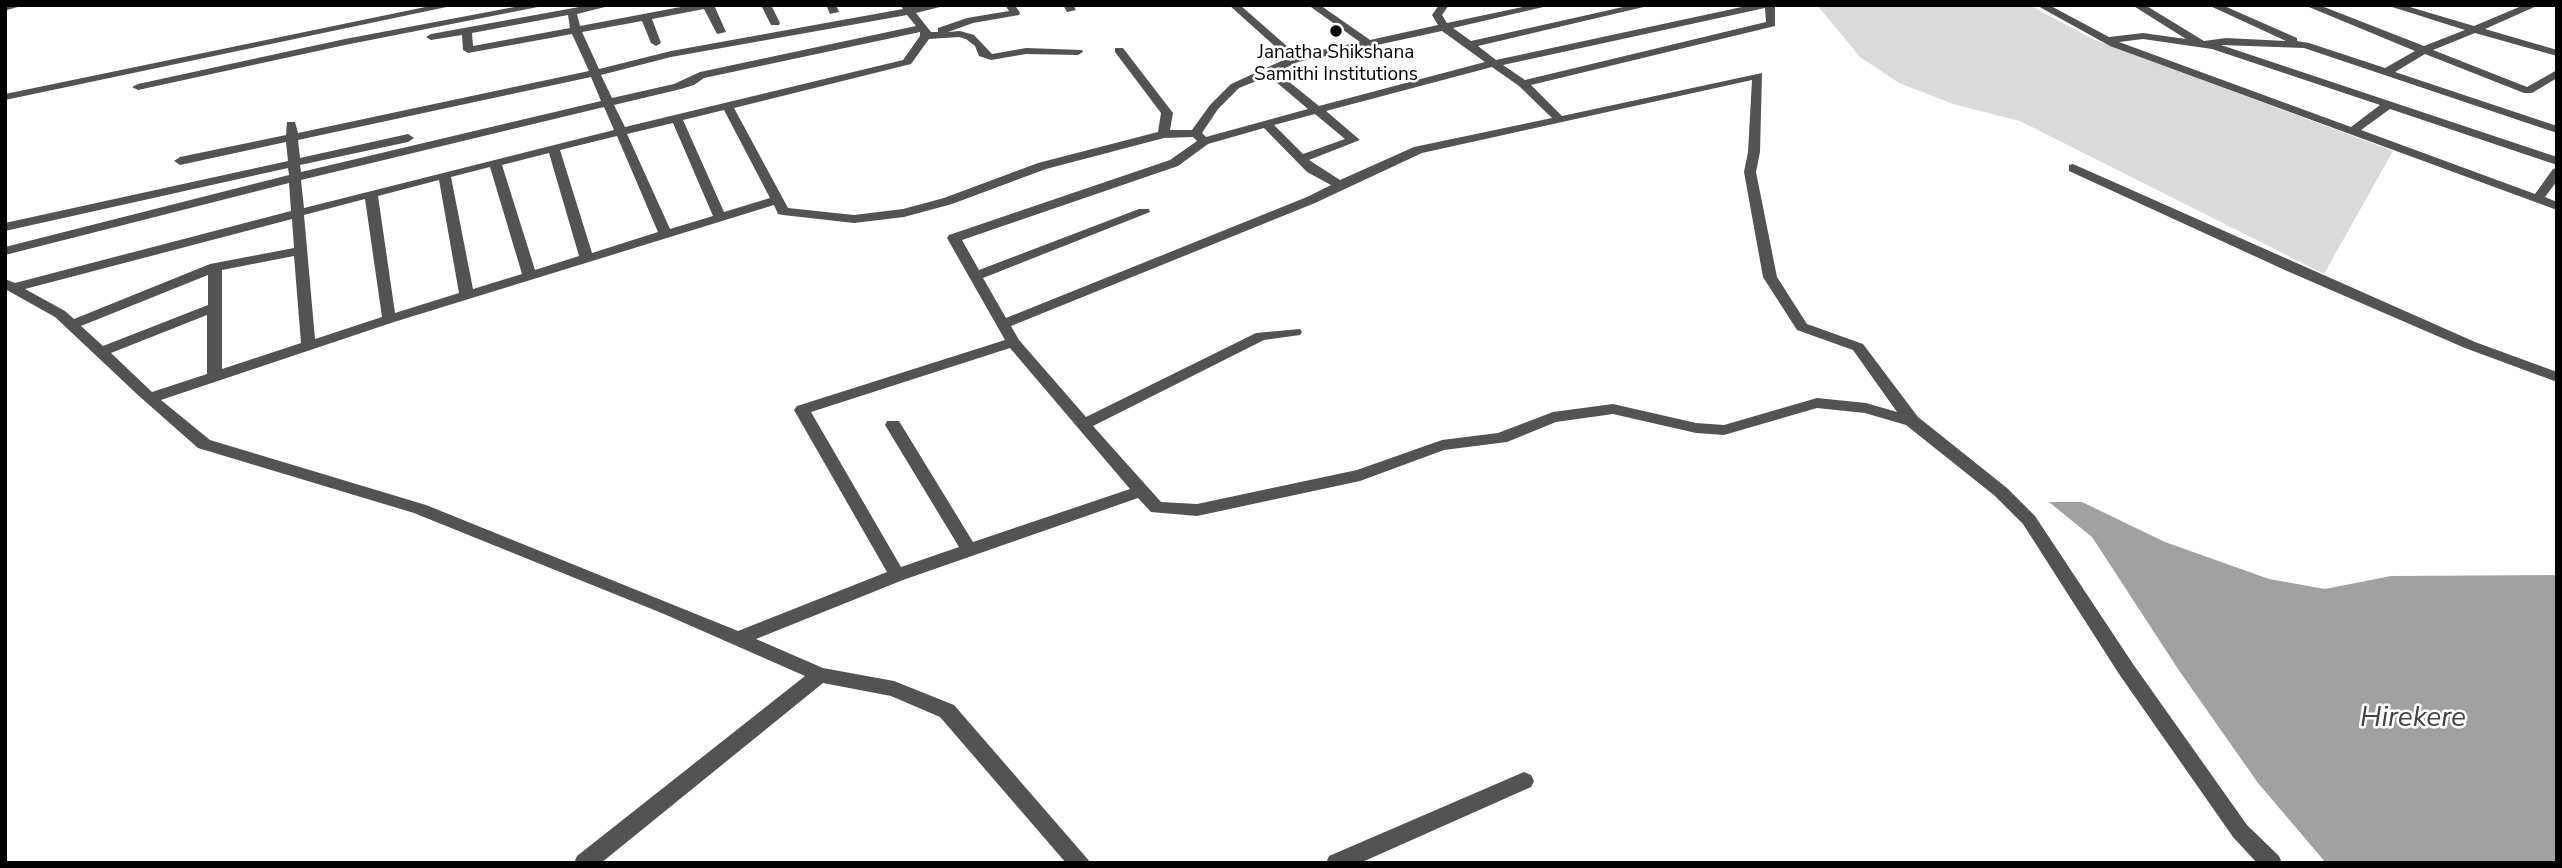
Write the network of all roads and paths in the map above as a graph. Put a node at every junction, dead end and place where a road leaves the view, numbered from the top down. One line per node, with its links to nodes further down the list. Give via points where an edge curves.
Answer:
1 (20, 5): 21 (street)
2 (450, 5): 51 (street)
3 (543, 5): 50 (street)
4 (608, 5): 23 (street)
5 (708, 5): 24 (street); 30 (street)
6 (766, 5): 25 (street)
7 (943, 5): 22 (street)
8 (1010, 5): 31 (street, via 1015,13)
9 (1234, 5): 43 (street)
10 (1313, 5): 35 (street)
11 (1444, 5): 26 (street, via 1437,15)
12 (1547, 5): 26 (street)
13 (1647, 5): 37 (street)
14 (1769, 5): 44 (street); 49 (street, via 1771,24)
15 (2040, 5): 33 (street)
16 (2137, 5): 36 (street)
17 (2213, 5): 38 (street)
18 (2309, 5): 40 (street)
19 (2391, 5): 27 (street)
20 (2534, 5): 27 (street)
21 (6, 8)
22 (907, 8): 31 (street); 47 (street)
23 (572, 12): 28 (street); 29 (street)
24 (646, 17): 28 (street); 34 (street)
25 (775, 23)
26 (1444, 27): 35 (street); 37 (street)
27 (2474, 28): 40 (street); 42 (street)
28 (576, 30): 29 (street, via 468,50); 47 (street)
29 (467, 32): 32 (street)
30 (721, 32)
31 (924, 32): 41 (street, via 970,37 991,57 1026,51); 52 (street, via 695,78 677,87); 53 (street, via 907,62)
32 (431, 37)
33 (2107, 41): 36 (street, via 2143,37); 62 (street)
34 (656, 43)
35 (1368, 43): 43 (street)
36 (2202, 44): 38 (street); 54 (street)
37 (1469, 45): 44 (street)
38 (2305, 45): 46 (street)
39 (1119, 50): 63 (street, via 1167,113)
40 (2422, 51): 46 (street); 48 (street, via 2528,92)
41 (1078, 52)
42 (2557, 53)
43 (1295, 59): 45 (street)
44 (1494, 64): 49 (street); 55 (street)
45 (1270, 72): 55 (street); 64 (street, via 1235,86 1214,107)
46 (2387, 72): 59 (street)
47 (595, 73): 52 (street); 60 (street)
48 (2557, 73)
49 (1523, 84): 57 (street)
50 (138, 87)
51 (5, 97)
52 (606, 98): 61 (street); 70 (street); 74 (street)
53 (726, 105): 56 (street); 78 (street)
54 (2388, 105): 62 (street); 68 (street)
55 (1319, 109): 58 (street); 66 (street, via 1354,140)
56 (676, 117): 61 (street); 82 (street)
57 (1560, 120): 75 (street, via 1418,150); 104 (street, via 1758,75 1750,172 1770,276 1802,327 1858,347)
58 (1266, 124): 64 (street); 66 (street)
59 (2557, 130)
60 (291, 131): 67 (street); 70 (street)
61 (620, 131): 65 (street); 84 (street)
62 (2352, 131): 77 (street)
63 (1164, 134): 64 (street); 78 (street, via 1042,166 904,213 854,219 783,211)
64 (1200, 137): 89 (street, via 1174,163 954,238)
65 (553, 148): 69 (street); 87 (street)
66 (1303, 158): 75 (street, via 1311,169)
67 (180, 161)
68 (2557, 161)
69 (495, 162): 73 (street); 90 (street)
70 (295, 163): 74 (street); 83 (street)
71 (2073, 168): 102 (street, via 2470,345)
72 (2557, 172): 77 (street)
73 (444, 175): 76 (street); 92 (street)
74 (296, 177): 80 (street); 85 (street)
75 (1340, 185): 95 (street)
76 (371, 194): 80 (street); 94 (street)
77 (2538, 198): 79 (street)
78 (777, 200): 82 (street)
79 (2557, 206)
80 (299, 212): 86 (street); 91 (street)
81 (1144, 212): 89 (street)
82 (720, 218): 84 (street)
83 (5, 227)
84 (666, 235): 87 (street)
85 (5, 251)
86 (302, 251): 88 (street); 99 (street)
87 (587, 259): 90 (street)
88 (215, 267): 93 (street); 96 (street)
89 (976, 276): 95 (street)
90 (530, 277): 92 (street)
91 (11, 285): 96 (street)
92 (467, 296): 94 (street)
93 (215, 307): 100 (street); 101 (street)
94 (389, 319): 99 (street)
95 (1003, 324): 98 (street)
96 (72, 325): 100 (street)
97 (1295, 332): 105 (street, via 1261,336)
98 (1013, 342): 105 (street); 109 (street, via 802,410)
99 (308, 345): 101 (street)
100 (101, 352): 103 (street)
101 (214, 376): 103 (street)
102 (2557, 377)
103 (150, 398): 110 (street, via 204,444 420,509)
104 (1912, 421): 107 (street, via 1866,408 1817,402 1724,430 1613,409 1553,417 1501,438 1442,444 1360,475 1197,510 1157,508); 116 (street, via 2029,520 2240,831)
105 (1084, 424): 107 (street)
106 (893, 425): 108 (street)
107 (1142, 491): 108 (street)
108 (969, 550): 109 (street)
109 (897, 575): 110 (street)
110 (737, 639): 111 (street)
111 (820, 675): 113 (street); 114 (street, via 894,689 947,711)
112 (1524, 781): 115 (street)
113 (584, 863)
114 (1080, 863)
115 (1336, 863)
116 (2271, 863)

